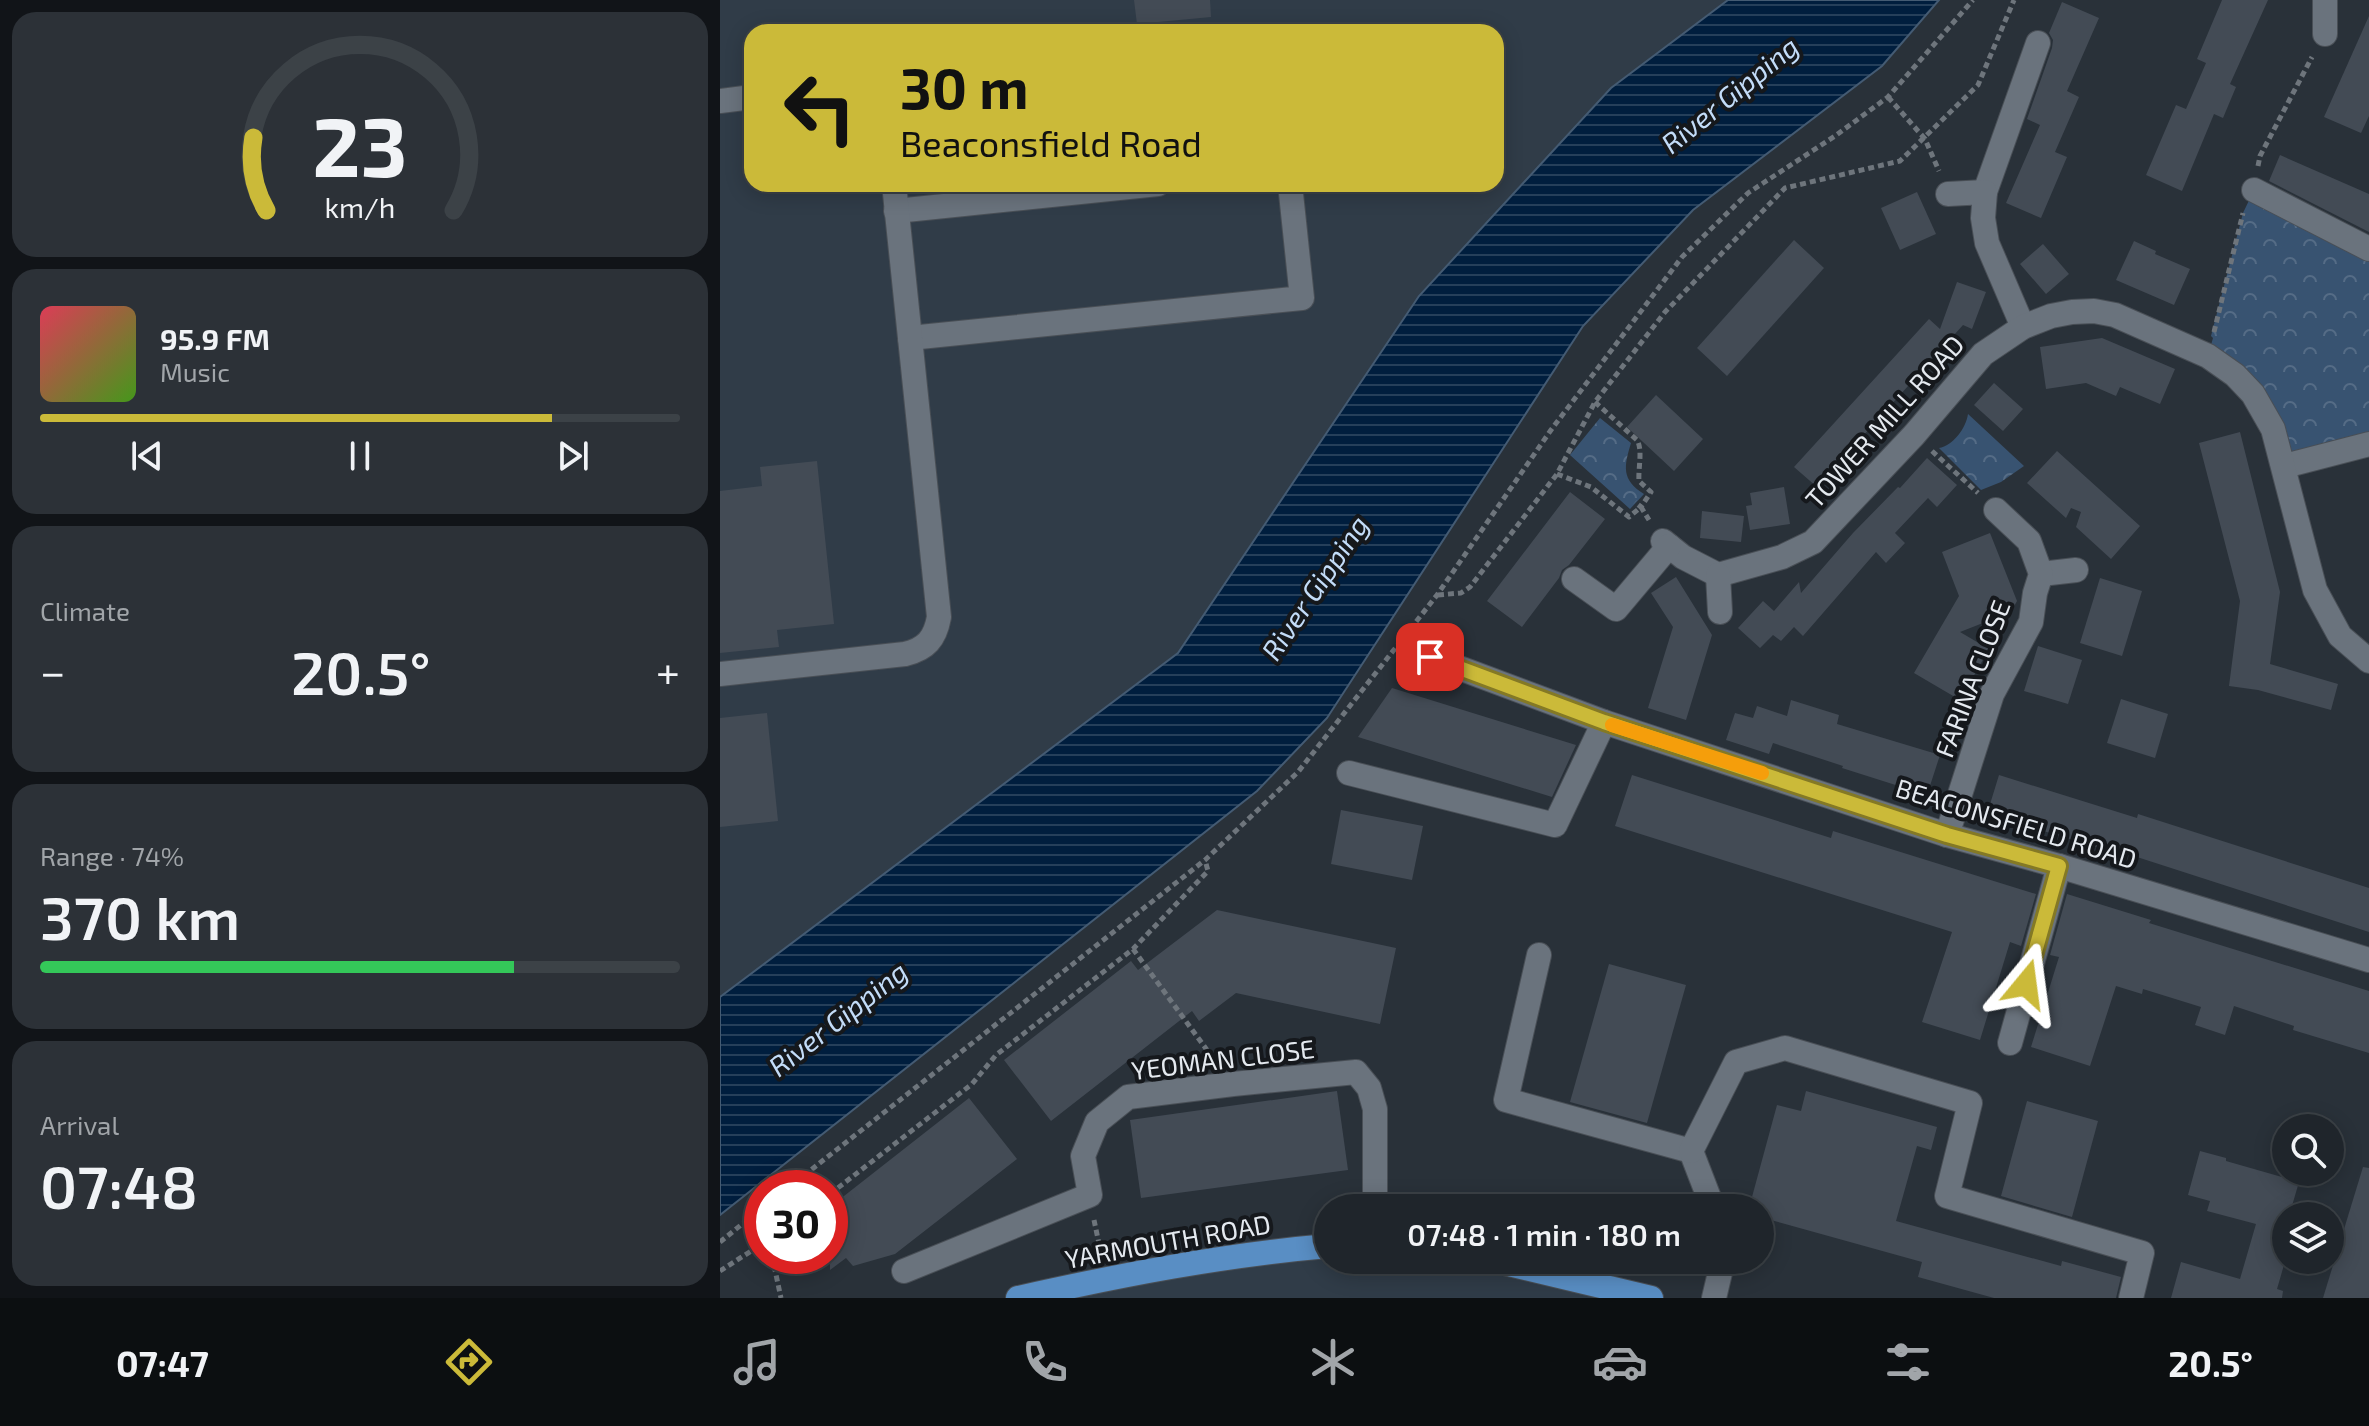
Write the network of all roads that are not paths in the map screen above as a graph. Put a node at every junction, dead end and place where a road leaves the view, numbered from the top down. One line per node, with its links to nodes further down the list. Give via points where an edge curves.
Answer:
1 (2325, 0): 2 (street)
2 (2325, 34)
3 (2038, 43): 10 (street)
4 (744, 98): 5 (street)
5 (720, 101)
6 (2254, 190): 13 (street)
7 (895, 192): 12 (street)
8 (1080, 192): 12 (street)
9 (1291, 192): 15 (street, via 1302,298)
10 (1985, 192): 11 (street); 14 (street, via 1987,243)
11 (1948, 194)
12 (896, 211): 15 (street)
13 (2369, 249)
14 (2023, 327): 17 (street, TOWER MILL ROAD, via 2051,316 2094,311 2208,356 2259,402); 21 (street, TOWER MILL ROAD, via 1983,354 1813,542)
15 (910, 338): 26 (street, via 939,617 932,640 905,654)
16 (2369, 444): 17 (street)
17 (2285, 466): 25 (street, TOWER MILL ROAD, via 2315,590 2340,636)
18 (1996, 510): 20 (street, via 2029,541)
19 (2076, 570): 20 (street)
20 (2041, 574): 29 (street, FARINA CLOSE, via 2031,622 1992,694)
21 (1718, 575): 22 (street, via 1666,544 1616,609); 23 (street)
22 (1574, 579)
23 (1720, 612)
24 (1430, 657): 27 (street, BEACONSFIELD ROAD)
25 (2369, 661)
26 (720, 674)
27 (1604, 722): 28 (street, via 1555,825); 29 (street, BEACONSFIELD ROAD)
28 (1349, 773)
29 (1947, 835): 30 (street, BEACONSFIELD ROAD)
30 (2059, 866): 32 (street, BEACONSFIELD ROAD); 33 (street)
31 (1539, 955): 34 (street, via 1506,1100)
32 (2369, 960)
33 (2010, 1043)
34 (1691, 1151): 36 (street); 44 (street, via 1736,1062 1785,1048 1970,1103 1947,1196 2142,1253)
35 (1375, 1194): 38 (street, YEOMAN CLOSE, via 1375,1109 1369,1088 1356,1072 1128,1097 1097,1122 1083,1156 1090,1195)
36 (1708, 1194)
37 (1314, 1247): 41 (main road, YARMOUTH ROAD, via 1186,1263)
38 (904, 1271)
39 (1551, 1274): 42 (main road)
40 (1720, 1274): 43 (street)
41 (1018, 1298)
42 (1651, 1298)
43 (1714, 1298)
44 (2131, 1298)

